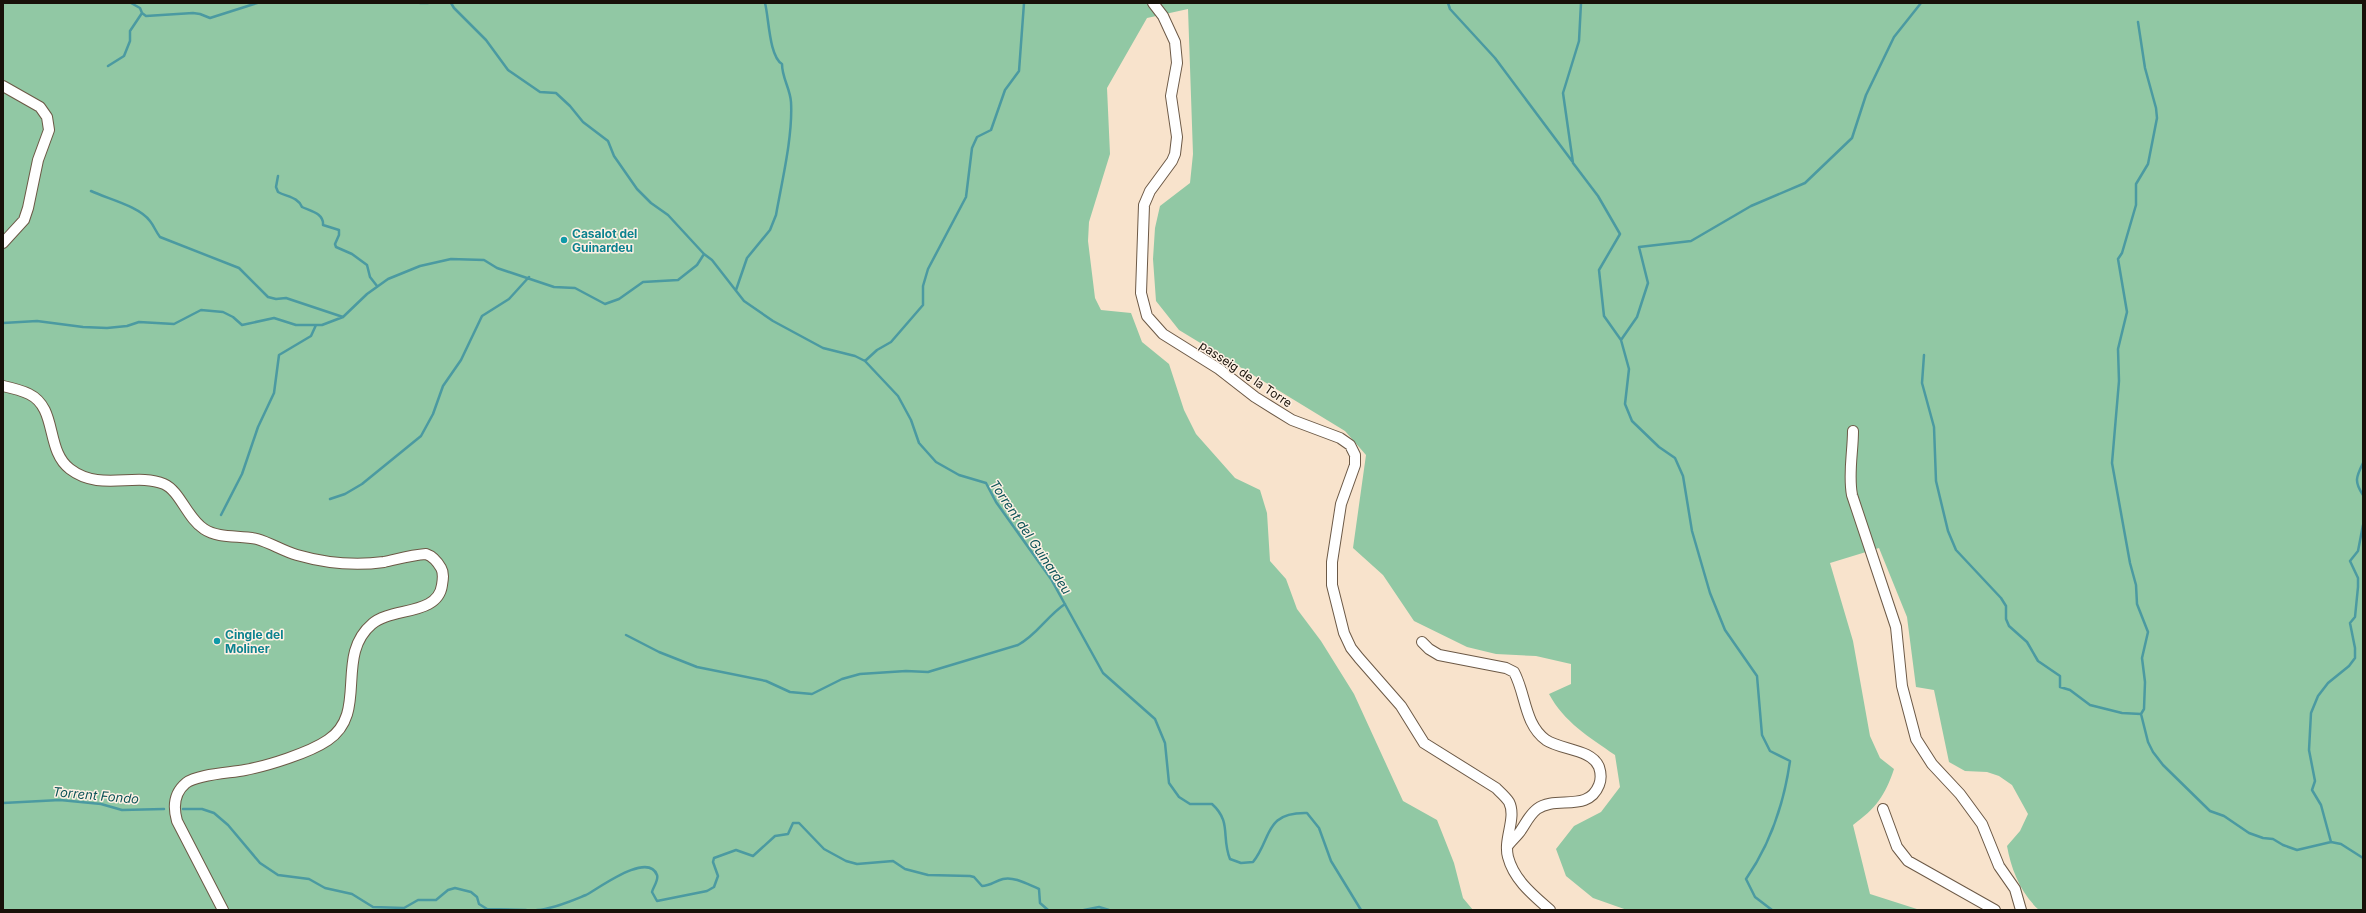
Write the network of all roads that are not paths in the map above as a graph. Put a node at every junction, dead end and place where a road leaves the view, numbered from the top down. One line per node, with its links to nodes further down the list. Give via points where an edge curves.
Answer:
1 (1153, 3): 8 (street, passeig de la Torre, via 1163,16 1175,42 1177,62 1170,96 1177,137 1172,161 1150,191 1144,205 1141,293 1147,316 1163,334 1219,369 1255,397 1292,420 1340,438 1350,445 1355,455 1355,465 1341,504 1332,562 1332,585 1344,633 1355,653 1401,706 1424,743 1496,788 1506,798 1511,812)
2 (3, 86): 3 (street, via 40,107 47,117 49,130 38,160 24,220)
3 (3, 243)
4 (3, 386): 9 (street, via 30,394 40,404 46,412 58,455 69,468 97,480 152,481 165,484 176,495 191,518 211,533 256,539 296,554 339,563 384,562 426,554 431,555 441,568 444,578 442,588 432,602 381,618 364,632 353,652 347,715 343,724 328,740 270,764 193,779 177,794 174,812 177,821)
5 (1853, 431): 12 (street, via 1850,477 1852,495 1896,627 1902,686 1914,733 1932,764 1960,794 1982,824 2000,866 2015,889)
6 (1422, 642): 8 (street, via 1439,655 1506,668 1514,672 1528,714 1539,733 1556,745 1589,757 1599,767 1601,779 1591,796 1583,801 1550,804 1536,809)
7 (1883, 809): 11 (street, via 1897,847 1908,862)
8 (1506, 846): 10 (street, passeig de la Torre, via 1517,876 1530,893)
9 (223, 910)
10 (1550, 910)
11 (1996, 910)
12 (2021, 910)

